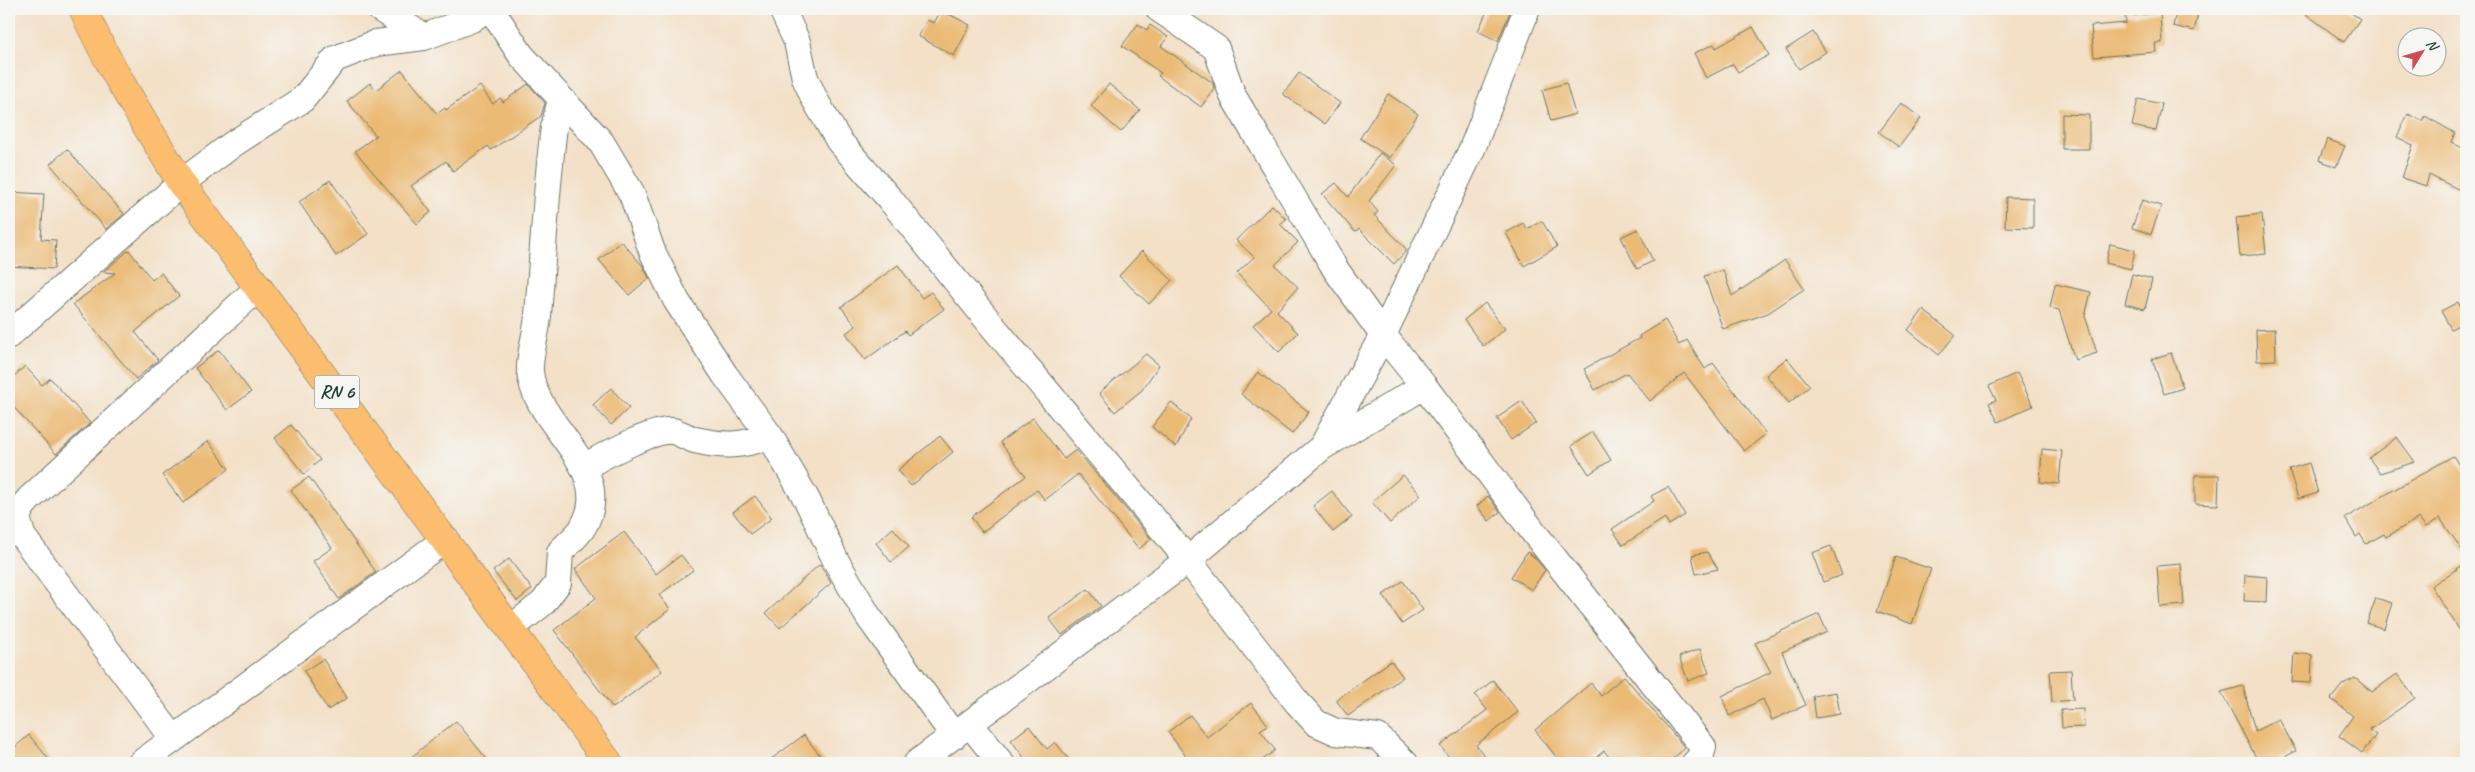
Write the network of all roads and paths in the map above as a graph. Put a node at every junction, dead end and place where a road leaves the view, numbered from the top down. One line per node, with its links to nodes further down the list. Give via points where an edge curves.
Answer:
1 (83, 9): 10 (main road, RN 6, via 132,103)
2 (380, 9): 8 (street)
3 (485, 9): 8 (street, via 472,19)
4 (491, 9): 9 (street, via 521,55)
5 (782, 9): 19 (street, via 797,42 805,78 839,141 890,198)
6 (1159, 9): 13 (street, via 1216,48 1233,96 1266,153 1336,270)
7 (1527, 9): 13 (street, via 1472,149)
8 (424, 37): 10 (street, via 376,43 335,59 303,99 233,144)
9 (561, 100): 15 (street, via 601,142 632,194 652,251 676,300 724,374); 17 (street, via 552,144 537,329 530,370 535,394)
10 (182, 183): 11 (main road, RN 6); 12 (street)
11 (259, 287): 18 (main road, RN 6); 22 (street, via 29,499 17,520 23,537)
12 (9, 335)
13 (1383, 336): 14 (street); 16 (street)
14 (1424, 386): 16 (street); 28 (street, via 1703,747)
15 (770, 436): 17 (street, via 729,446 672,431 638,440); 21 (street, via 868,616)
16 (1322, 447): 19 (street)
17 (584, 467): 20 (street, via 591,490 591,509 583,528 560,552 558,583 543,603)
18 (446, 539): 20 (main road, RN 6); 22 (street)
19 (1188, 560): 21 (street); 27 (street, via 1316,723 1336,732 1378,737)
20 (511, 628): 24 (main road, RN 6)
21 (962, 730): 25 (street); 26 (street)
22 (173, 738): 23 (street)
23 (141, 763)
24 (610, 763)
25 (918, 763)
26 (1001, 763)
27 (1405, 763)
28 (1695, 763)

